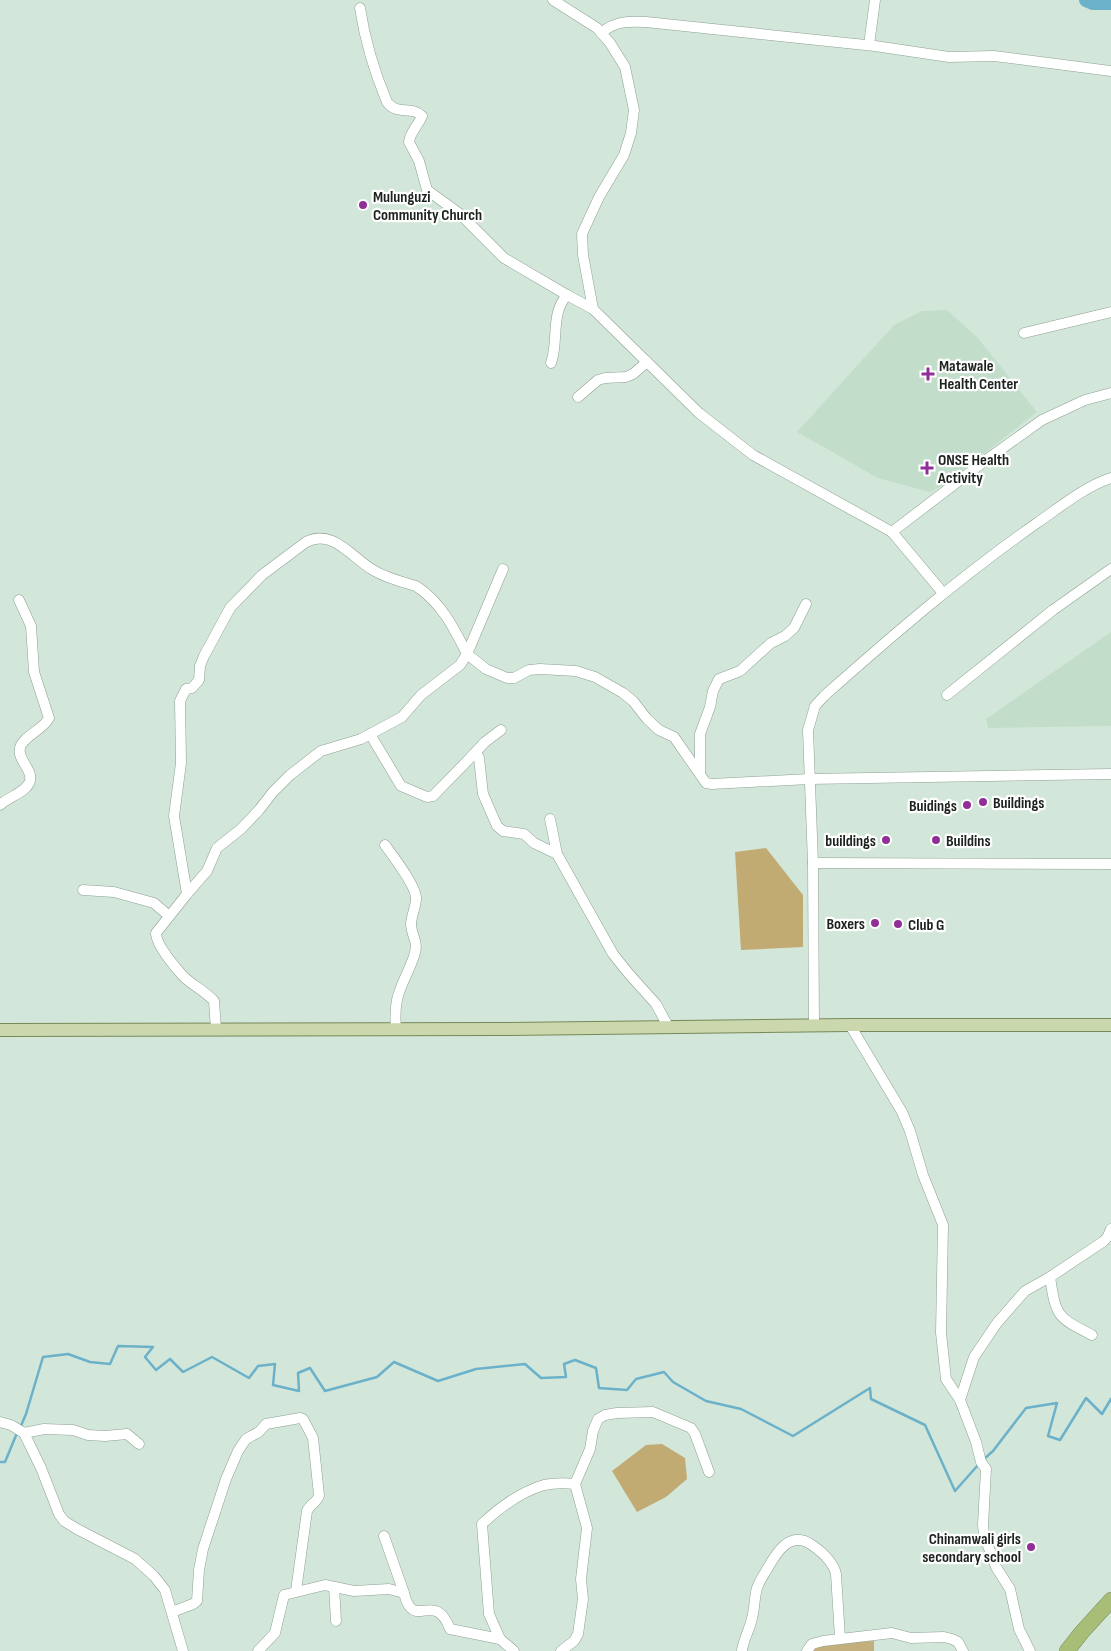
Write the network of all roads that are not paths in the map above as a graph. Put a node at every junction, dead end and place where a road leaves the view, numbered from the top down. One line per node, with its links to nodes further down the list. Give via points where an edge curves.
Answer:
1 (552, 0): 4 (street)
2 (875, 0): 5 (street)
3 (360, 8): 7 (street, via 372,62 387,102 396,110 412,111 422,116 409,142 419,161 427,190 471,224 504,258)
4 (601, 33): 5 (street, via 625,21); 8 (street, via 625,67 634,110 624,155 599,196 582,234)
5 (869, 45): 6 (street, via 949,57 994,56)
6 (1111, 71)
7 (567, 296): 8 (street); 12 (street, via 557,310)
8 (593, 309): 11 (street)
9 (1111, 312): 10 (street)
10 (1024, 333)
11 (647, 362): 14 (street, via 626,377 598,380); 16 (street, via 699,413 753,455)
12 (551, 363)
13 (1111, 393): 16 (street, via 1085,400 1042,420)
14 (578, 397)
15 (1110, 481): 19 (street, via 1088,488)
16 (892, 532): 19 (street)
17 (503, 569): 22 (street)
18 (1111, 569): 23 (street, via 1053,610)
19 (943, 593): 29 (street, via 815,706 808,730)
20 (19, 600): 30 (street, via 31,626 34,672 49,718 20,748 30,772 29,784)
21 (806, 604): 28 (street, via 794,628 785,636 772,643 740,672 719,680 700,734)
22 (467, 654): 25 (street, via 460,665 421,695 402,717); 28 (street, via 486,669 507,678 540,668 576,671 595,677 623,693 659,730 674,737); 37 (street, via 449,620 423,590 372,570 328,539 306,542 262,575 230,608 204,656 199,680 186,690 180,701 180,763 174,816)
23 (947, 695)
24 (501, 730): 26 (street)
25 (370, 734): 26 (street, via 401,786 427,797 433,796); 37 (street, via 321,751 296,770 241,829 217,848 207,871)
26 (472, 756): 33 (street, via 479,758 483,794 497,826 503,831 524,834 534,843)
27 (1111, 774): 29 (street)
28 (700, 775): 29 (street, via 706,783 712,784)
29 (809, 779): 34 (street)
30 (0, 804)
31 (550, 819): 33 (street)
32 (386, 845): 42 (street, via 413,888 416,900 411,923 416,947 396,1001)
33 (557, 854): 43 (street, via 613,954 656,1004)
34 (812, 863): 35 (street); 39 (street)
35 (1111, 864)
36 (83, 890): 38 (street, via 114,892 147,900)
37 (187, 894): 38 (street)
38 (169, 916): 45 (street, via 156,933 157,939 184,976 214,1001)
39 (814, 1025): 40 (main road); 43 (main road)
40 (850, 1025): 41 (main road); 49 (street, via 902,1112 943,1225 941,1333 946,1379)
41 (1111, 1025)
42 (396, 1028): 43 (main road); 45 (main road)
43 (669, 1028)
44 (0, 1030): 45 (main road)
45 (216, 1030)
46 (1111, 1230): 47 (street, via 1104,1241)
47 (1050, 1277): 48 (street, via 1060,1315); 49 (street, via 1025,1291 998,1323 974,1357)
48 (1092, 1335)
49 (960, 1400): 71 (street, via 981,1462 986,1468 984,1535 996,1567 1010,1588 1019,1629)
50 (0, 1422): 51 (street)
51 (24, 1433): 52 (street, via 44,1429 73,1430 88,1435 127,1434); 60 (street, via 64,1521 144,1566 165,1590)
52 (139, 1444)
53 (709, 1472): 54 (street, via 691,1428 657,1413 605,1414 598,1419)
54 (575, 1484): 63 (street, via 544,1485 531,1490 495,1511 482,1524 489,1614); 67 (street, via 587,1528 581,1579 583,1599 577,1638)
55 (384, 1536): 58 (street)
56 (334, 1587): 57 (street); 58 (street, via 354,1591 389,1588); 61 (street)
57 (296, 1591): 60 (street, via 307,1512 319,1498 313,1438 300,1418 269,1422 242,1445 226,1479 203,1549 197,1601); 65 (street, via 284,1595 274,1633)
58 (404, 1592): 63 (street, via 412,1610 435,1610 445,1618 450,1629)
59 (1111, 1600): 72 (highway)
60 (172, 1612): 64 (street)
61 (336, 1621)
62 (840, 1638): 68 (street, via 834,1567 805,1540 794,1540 781,1548 757,1586 753,1615); 69 (street, via 816,1642); 70 (street, via 892,1633 910,1638 944,1637 958,1642)
63 (500, 1639): 66 (street)
64 (183, 1651)
65 (258, 1651)
66 (514, 1651)
67 (561, 1651)
68 (742, 1651)
69 (807, 1651)
70 (963, 1651)
71 (1030, 1651)
72 (1068, 1651)

